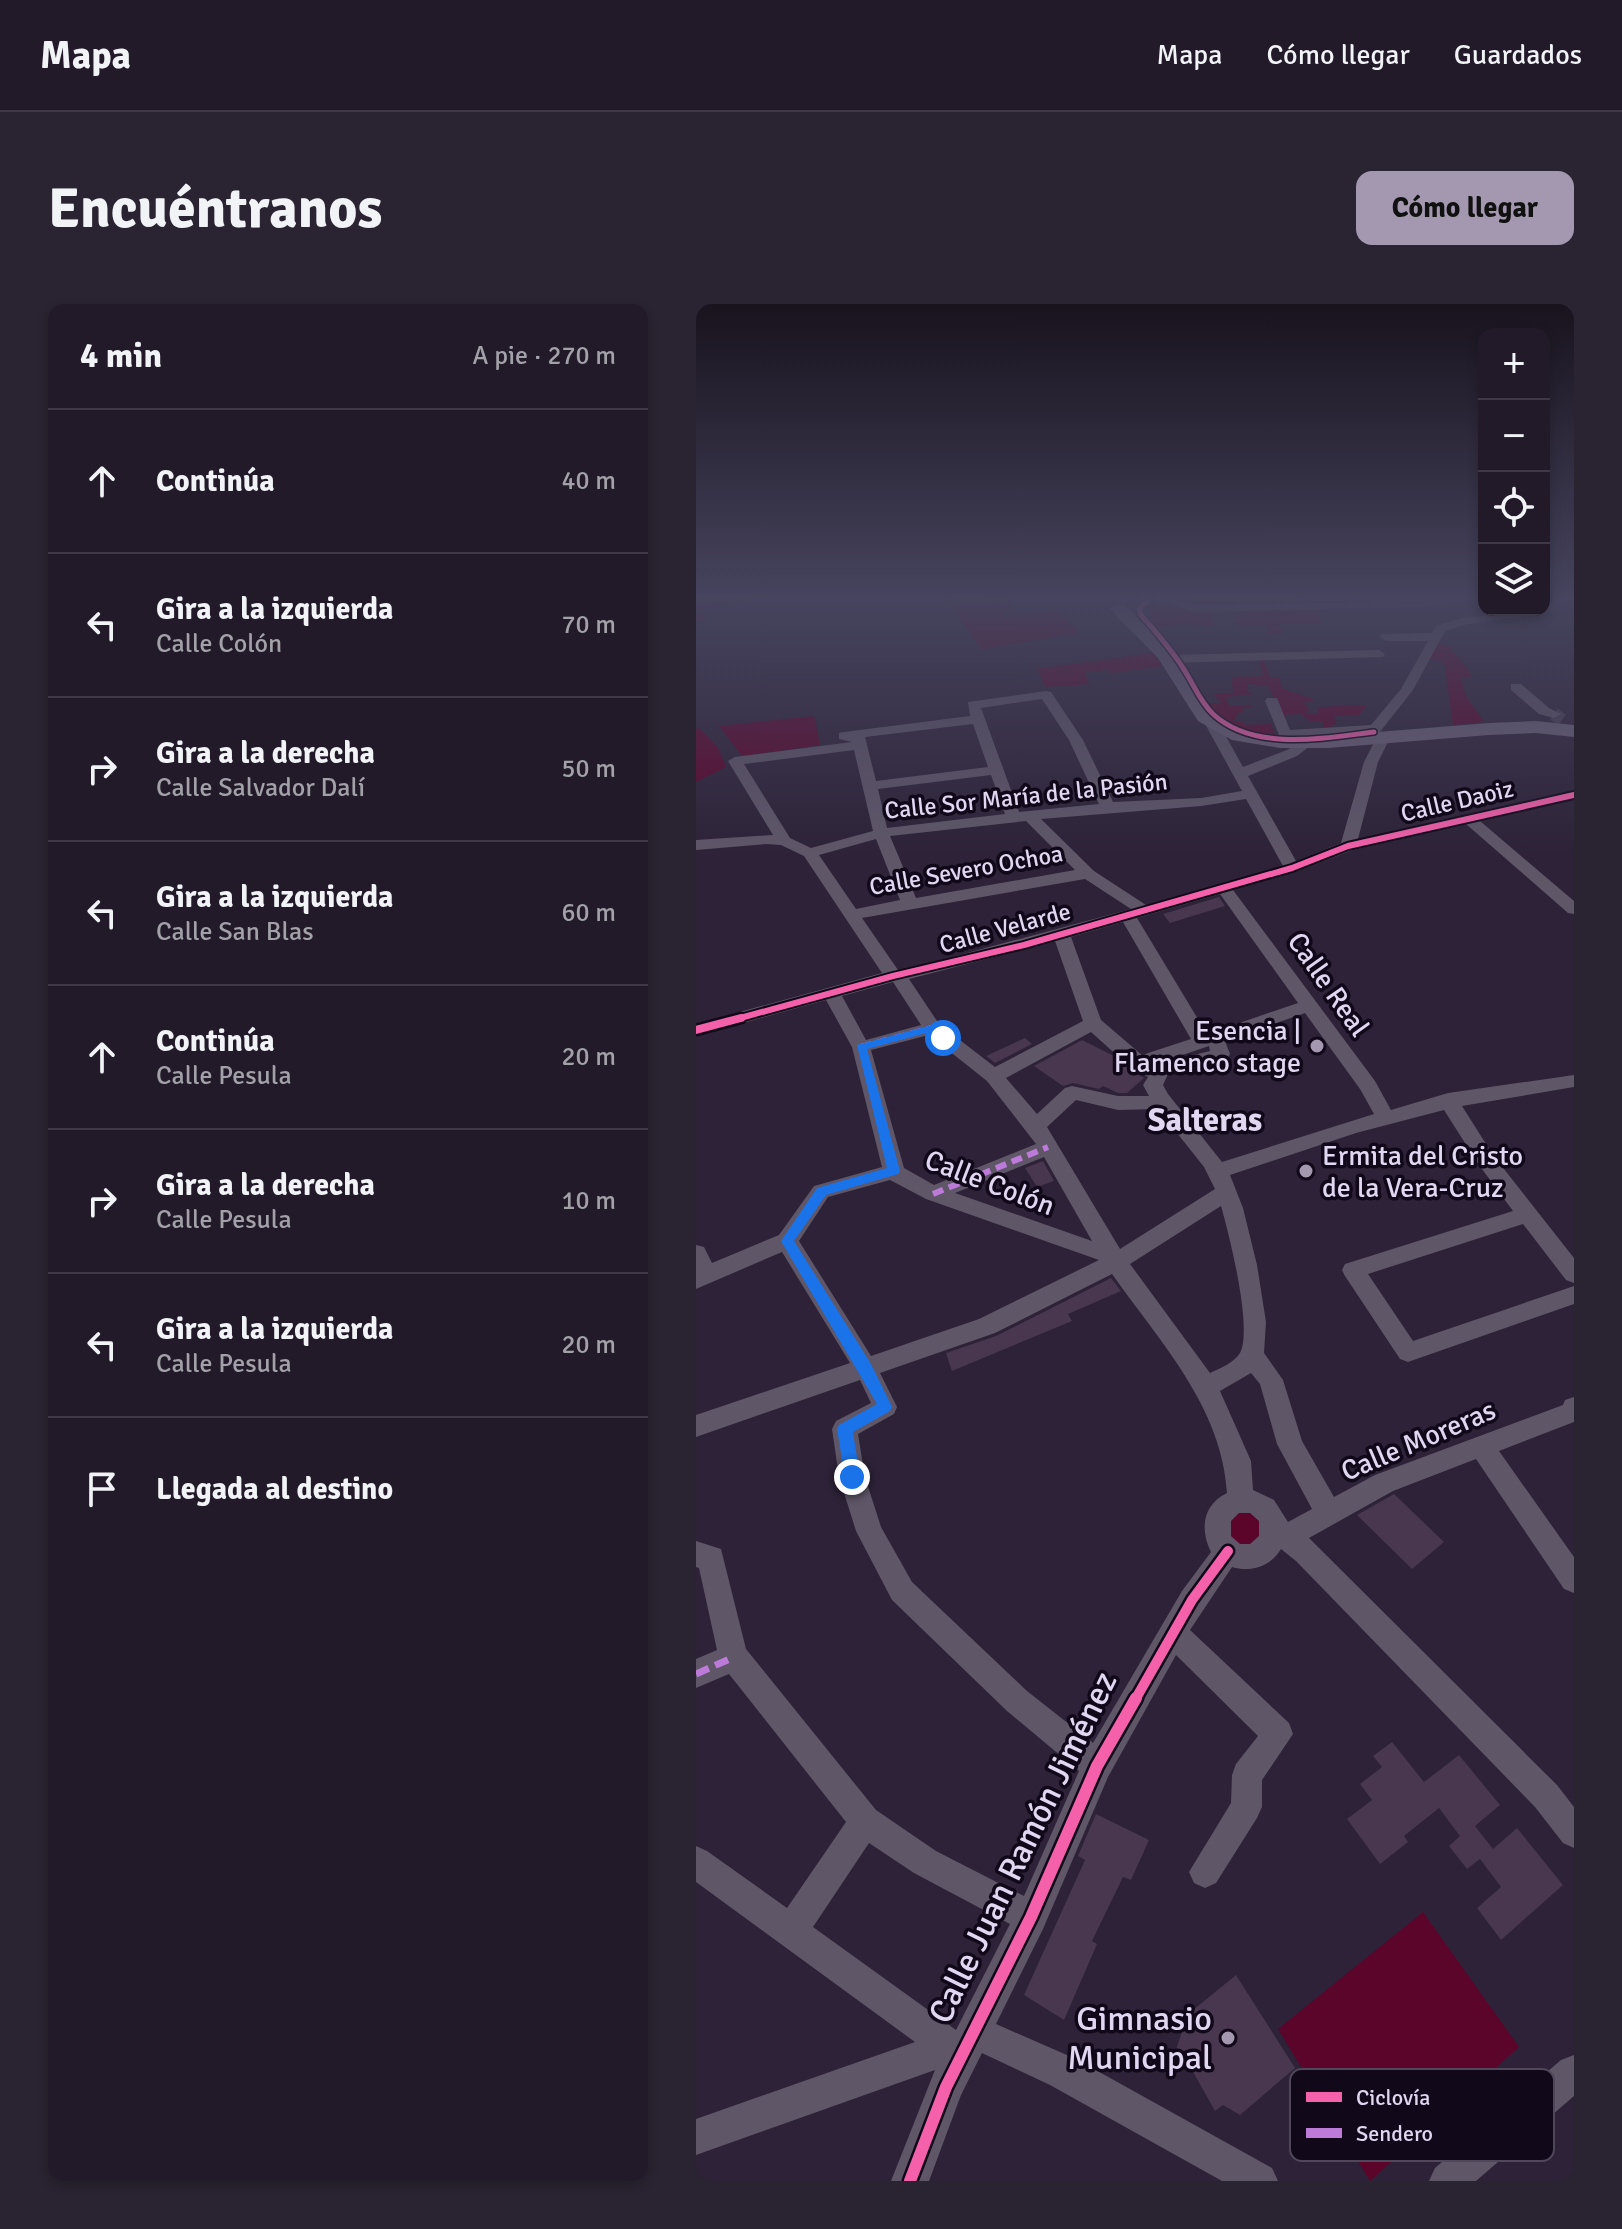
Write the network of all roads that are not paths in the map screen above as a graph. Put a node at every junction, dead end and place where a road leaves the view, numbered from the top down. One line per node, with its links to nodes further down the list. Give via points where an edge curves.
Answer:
1 (1184, 683): 6 (main road)
2 (1411, 683): 8 (street)
3 (1516, 687): 7 (street)
4 (1272, 701): 8 (street, via 1285,734)
5 (975, 712): 9 (street); 11 (street); 16 (street, via 1046,695 1076,740)
6 (1211, 722): 10 (main road, via 1255,740); 12 (street)
7 (1562, 723): 8 (main road)
8 (1376, 734): 10 (main road); 22 (street)
9 (858, 740): 13 (street); 20 (street, via 735,761)
10 (1307, 743): 12 (street)
11 (994, 764): 13 (street); 17 (street)
12 (1239, 774): 14 (street)
13 (868, 780): 19 (street)
14 (1249, 794): 16 (street, Calle Sor María de la Pasión); 24 (street)
15 (1574, 795): 18 (street, Calle Daoiz)
16 (1108, 807): 17 (street, Calle Sor María de la Pasión)
17 (1022, 817): 19 (street, Calle Sor María de la Pasión); 25 (street)
18 (1468, 818): 22 (street, Calle Daoiz); 28 (street)
19 (881, 833): 23 (street, Calle Sor María de la Pasión); 27 (street)
20 (784, 841): 21 (street); 23 (street)
21 (696, 845)
22 (1348, 846): 24 (street, Calle Daoiz)
23 (810, 853): 30 (street)
24 (1292, 868): 26 (street, Calle Daoiz)
25 (1088, 874): 27 (street, Calle Severo Ochoa); 29 (street)
26 (1223, 887): 29 (street, Calle Velarde); 34 (street, Calle Real)
27 (909, 902): 30 (street, Calle Severo Ochoa)
28 (1574, 909)
29 (1134, 912): 31 (street, Calle Velarde); 38 (street)
30 (854, 915): 32 (street)
31 (1061, 934): 32 (street, Calle Velarde); 35 (street)
32 (895, 976): 33 (street, Calle Velarde); 36 (street)
33 (831, 992): 37 (street, Calle Velarde); 39 (street, Calle Colón)
34 (1307, 1006): 38 (street); 45 (street, Calle Real)
35 (1093, 1023): 40 (street); 41 (street)
36 (932, 1028): 39 (street); 41 (street)
37 (696, 1030)
38 (1209, 1040): 40 (street)
39 (861, 1047): 48 (street, Calle Colón)
40 (1147, 1068): 44 (street, via 1159,1075 1153,1085)
41 (994, 1076): 46 (street)
42 (1574, 1081): 43 (street)
43 (1448, 1100): 45 (street); 51 (street)
44 (1162, 1102): 46 (street, via 1118,1103 1072,1093); 49 (street)
45 (1385, 1116): 49 (street)
46 (1036, 1126): 47 (street)
47 (1048, 1147): 50 (street); 55 (street)
48 (894, 1171): 50 (street, Calle Colón); 52 (street, via 821,1191)
49 (1222, 1181): 55 (street); 59 (street, via 1256,1317)
50 (933, 1194): 55 (street, Calle Colón)
51 (1526, 1215): 53 (street); 58 (street, via 1353,1270 1408,1352)
52 (787, 1241): 57 (street); 60 (street)
53 (1565, 1249): 56 (street)
54 (696, 1253): 57 (street)
55 (1114, 1259): 60 (street, via 987,1326); 61 (street)
56 (1574, 1274)
57 (701, 1278)
58 (1574, 1295)
59 (1252, 1356): 61 (street); 66 (street, via 1271,1380 1290,1444)
60 (866, 1368): 63 (street); 74 (street, via 885,1407 845,1429 848,1453 869,1531 902,1591 1017,1701)
61 (1206, 1387): 65 (street, via 1238,1461)
62 (1574, 1407): 64 (street, Calle Moreras)
63 (696, 1426)
64 (1482, 1447): 66 (street, Calle Moreras, via 1384,1483); 70 (street)
65 (1241, 1502): 67 (street, via 1267,1512); 68 (street, via 1224,1509 1215,1526)
66 (1329, 1514): 67 (street, Calle Moreras)
67 (1281, 1532): 68 (street, via 1257,1555); 76 (street, via 1546,1796)
68 (1228, 1551): 71 (street, Calle Juan Ramón Jiménez)
69 (704, 1556): 72 (street)
70 (1574, 1580)
71 (1173, 1633): 74 (street, Calle Juan Ramón Jiménez); 78 (street, via 1278,1734 1247,1775 1246,1807)
72 (734, 1657): 73 (street); 75 (street)
73 (696, 1674)
74 (1097, 1766): 79 (street, Calle Juan Ramón Jiménez)
75 (865, 1821): 79 (street, via 925,1862); 80 (street)
76 (1574, 1832)
77 (696, 1862): 80 (street)
78 (1205, 1872)
79 (1031, 1917): 81 (street, Calle Juan Ramón Jiménez)
80 (791, 1930): 81 (street)
81 (961, 2045): 84 (street); 86 (street, Calle Juan Ramón Jiménez); 87 (street, via 1063,2072)
82 (1574, 2073): 83 (street)
83 (1554, 2090)
84 (696, 2137)
85 (1471, 2161): 88 (street)
86 (910, 2181)
87 (1259, 2181)
88 (1448, 2181)

